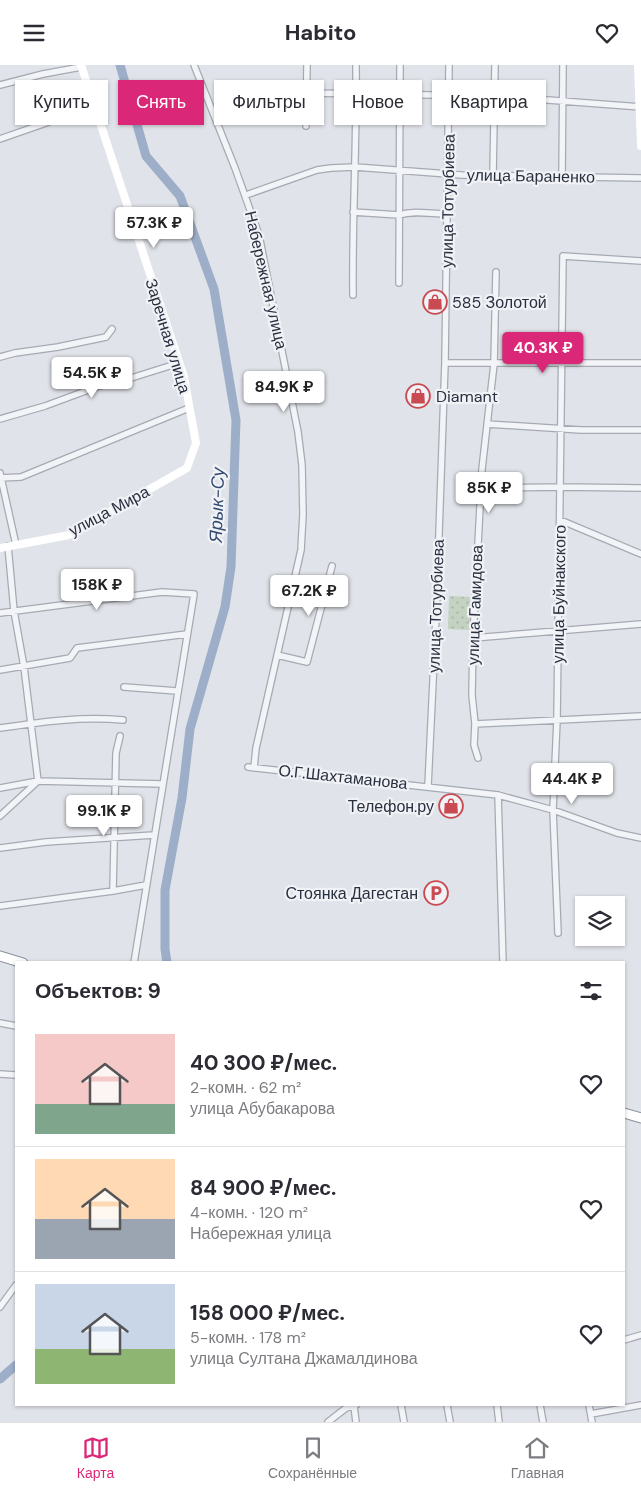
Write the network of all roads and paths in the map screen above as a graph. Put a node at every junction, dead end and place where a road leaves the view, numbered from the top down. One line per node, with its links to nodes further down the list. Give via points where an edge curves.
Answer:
1 (194, 65): 34 (street, Набережная улица)
2 (308, 65): 11 (street)
3 (356, 65): 12 (street)
4 (400, 65): 13 (street)
5 (449, 65): 14 (street, улица Тотурбиева)
6 (495, 65): 15 (street)
7 (563, 65): 18 (street)
8 (638, 65): 19 (main road)
9 (81, 66): 10 (main road, Заречная улица); 16 (street)
10 (86, 80)
11 (308, 80)
12 (356, 80)
13 (400, 80)
14 (448, 80)
15 (495, 80)
16 (0, 85)
17 (546, 100): 18 (street)
18 (563, 101): 19 (street); 32 (street)
19 (640, 107): 27 (main road)
20 (40, 125): 26 (street)
21 (101, 125): 44 (main road, Заречная улица)
22 (356, 125): 28 (street)
23 (400, 125): 29 (street)
24 (448, 125): 30 (street, улица Тотурбиева)
25 (494, 125): 31 (street)
26 (0, 139)
27 (641, 146)
28 (355, 167): 29 (street, улица Бараненко); 34 (street, улица Бараненко, via 318,170); 35 (street)
29 (399, 170): 30 (street, улица Бараненко); 37 (street)
30 (448, 174): 31 (street, улица Бараненко); 36 (street, улица Тотурбиева)
31 (493, 175): 32 (street, улица Бараненко)
32 (562, 177): 33 (street, улица Бараненко)
33 (641, 178)
34 (246, 195): 69 (street, Набережная улица, via 259,235 302,465 301,550)
35 (353, 212): 37 (street); 41 (street)
36 (448, 214): 37 (street); 45 (street, улица Тотурбиева)
37 (399, 215): 40 (street)
38 (641, 261): 46 (street, улица Буйнакского, via 563,256)
39 (496, 272): 48 (street, улица Гамидова)
40 (399, 283)
41 (353, 295)
42 (112, 329): 43 (street, via 106,337)
43 (0, 357)
44 (179, 363): 49 (main road, Заречная улица); 50 (street)
45 (445, 363): 48 (street); 87 (street, улица Тотурбиева)
46 (562, 363): 47 (street); 48 (street); 52 (street, улица Буйнакского)
47 (641, 363)
48 (494, 364): 51 (street, улица Гамидова)
49 (189, 408): 54 (main road, Заречная улица); 55 (street, Заречная улица, via 21,477)
50 (0, 419)
51 (488, 424): 52 (street); 57 (street, улица Гамидова)
52 (561, 428): 53 (street); 56 (street, улица Буйнакского)
53 (641, 430)
54 (196, 443): 60 (main road, улица Мира, via 187,468 69,535)
55 (1, 476): 60 (street)
56 (560, 487): 57 (street); 58 (street); 59 (street, улица Буйнакского)
57 (480, 488): 68 (street, улица Гамидова)
58 (641, 488)
59 (560, 520): 61 (street); 66 (street, улица Буйнакского)
60 (8, 546): 63 (street)
61 (641, 554)
62 (332, 566): 69 (street, via 307,662)
63 (14, 611): 64 (street); 67 (street, via 162,592 194,594); 70 (street)
64 (0, 613)
65 (641, 624): 66 (street)
66 (558, 631): 68 (street); 76 (street, улица Буйнакского)
67 (187, 634): 70 (street, via 77,648 70,658); 73 (street)
68 (473, 638): 78 (street, улица Гамидова)
69 (277, 655): 82 (street, Набережная улица)
70 (24, 667): 71 (street); 77 (street)
71 (0, 670)
72 (124, 687): 73 (street)
73 (178, 691): 85 (street)
74 (641, 716): 76 (street)
75 (123, 720): 77 (street, via 76,718)
76 (557, 720): 78 (street); 89 (street, улица Буйнакского)
77 (31, 723): 79 (street); 83 (street)
78 (475, 724): 81 (street, улица Гамидова, via 474,745)
79 (0, 728)
80 (120, 736): 84 (street, via 116,753)
81 (478, 758)
82 (251, 767): 87 (street, О.Г.Шахтаманова)
83 (38, 781): 84 (street); 86 (street); 90 (street)
84 (116, 783): 85 (street); 92 (street)
85 (162, 784): 91 (street)
86 (0, 787)
87 (428, 787): 88 (street, О.Г.Шахтаманова)
88 (498, 795): 89 (street, О.Г.Шахтаманова); 102 (street)
89 (554, 809): 93 (street, О.Г.Шахтаманова, via 617,833); 98 (street, улица Буйнакского)
90 (0, 815)
91 (154, 835): 92 (street); 95 (street)
92 (114, 838): 94 (street); 96 (street)
93 (641, 838)
94 (0, 848)
95 (146, 885): 96 (street); 101 (street)
96 (113, 891): 97 (street)
97 (0, 906)
98 (558, 933)
99 (0, 956): 100 (highway)
100 (16, 961)
101 (134, 961)
102 (504, 961)
103 (0, 1023): 104 (street)
104 (15, 1026)
105 (0, 1074): 106 (street)
106 (15, 1075)
107 (625, 1113): 108 (highway)
108 (641, 1118)
109 (15, 1286): 110 (street)
110 (1, 1303)
111 (641, 1335): 112 (street)
112 (625, 1340)
113 (641, 1405): 121 (street)
114 (352, 1406): 122 (street)
115 (355, 1406): 123 (street)
116 (401, 1406): 124 (street)
117 (447, 1406): 125 (street)
118 (497, 1406): 126 (street)
119 (540, 1406): 127 (street)
120 (589, 1406): 121 (street)
121 (591, 1414): 128 (street)
122 (328, 1422)
123 (356, 1422)
124 (404, 1422)
125 (450, 1422)
126 (499, 1422)
127 (543, 1422)
128 (592, 1422)

